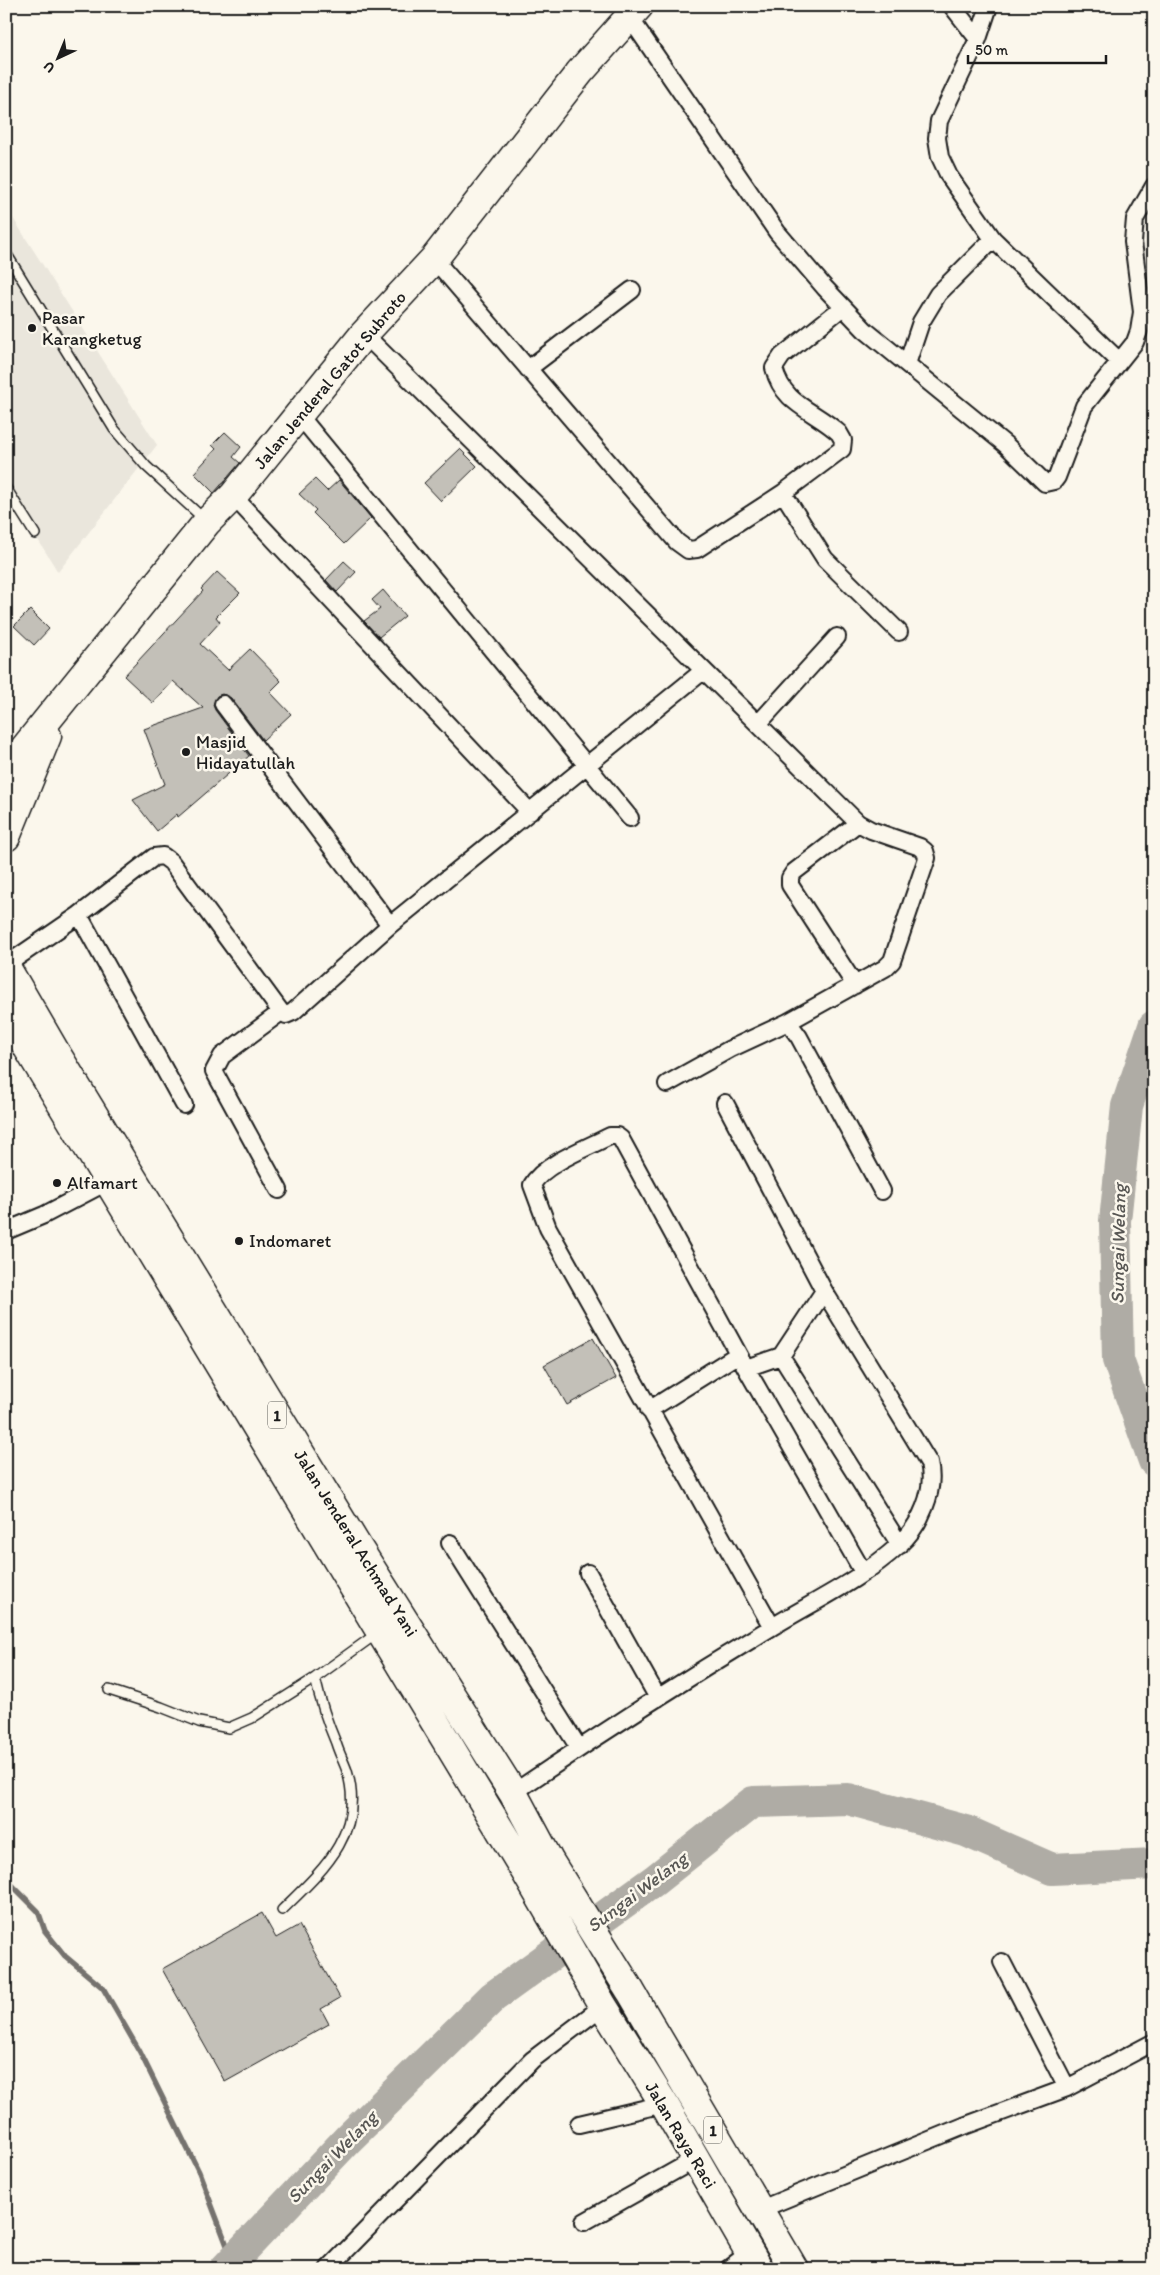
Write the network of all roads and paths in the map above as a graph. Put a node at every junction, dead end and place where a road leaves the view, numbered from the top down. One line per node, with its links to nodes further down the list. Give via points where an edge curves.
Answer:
1 (952, 6): 4 (street)
2 (989, 6): 4 (street)
3 (635, 12): 8 (highway, Jalan Jenderal Gatot Subroto, via 580,72); 10 (street, via 777,232)
4 (978, 39): 6 (street, via 939,121 937,138 940,157 949,176)
5 (1154, 186): 12 (street, via 1135,219 1133,242 1142,312 1139,331 1135,342)
6 (993, 239): 12 (street); 13 (street, via 938,294 921,322)
7 (6, 253): 19 (lane, via 114,429 146,466)
8 (434, 259): 11 (highway, Jalan Jenderal Gatot Subroto); 14 (street)
9 (632, 290): 14 (street)
10 (843, 307): 13 (street, via 865,330); 17 (street, via 782,356 774,368 776,378 789,398 832,426 843,440 842,449 837,454)
11 (364, 334): 15 (highway, Jalan Jenderal Gatot Subroto); 23 (street)
12 (1119, 361): 13 (street, via 1084,406 1057,477 1045,483 1006,445)
13 (907, 364)
14 (528, 369): 17 (street, via 677,542 688,550 697,549)
15 (299, 415): 18 (highway, Jalan Jenderal Gatot Subroto); 27 (street)
16 (6, 488): 20 (lane)
17 (783, 493): 21 (street, via 826,559)
18 (233, 496): 19 (highway, Jalan Jenderal Gatot Subroto); 29 (street)
19 (206, 522): 25 (highway, Jalan Jenderal Gatot Subroto)
20 (35, 534)
21 (899, 632)
22 (837, 637): 26 (street)
23 (703, 671): 26 (street); 27 (street)
24 (223, 704): 34 (street)
25 (59, 707): 28 (highway, Jalan Jenderal Gatot Subroto); 32 (highway, Jalan Jenderal Gatot Subroto)
26 (758, 724): 31 (street)
27 (586, 766): 29 (street); 30 (street)
28 (6, 771)
29 (530, 812): 34 (street)
30 (630, 818)
31 (858, 823): 36 (street, via 790,878 790,885); 36 (street, via 920,847 927,855 892,961)
32 (6, 837)
33 (79, 915): 35 (street); 38 (street, via 154,857 163,856 171,862); 42 (street)
34 (390, 925): 38 (street, via 293,1012 286,1015)
35 (6, 966): 55 (highway, Jalan Jenderal Achmad Yani / 1)
36 (855, 985): 39 (street)
37 (6, 1012): 43 (highway, Jalan Jenderal Achmad Yani / 1)
38 (281, 1012): 44 (street, via 222,1056 214,1071)
39 (788, 1022): 40 (street); 45 (street)
40 (667, 1084)
41 (725, 1104): 47 (street)
42 (184, 1105)
43 (109, 1181): 46 (street); 55 (highway, Jalan Jenderal Achmad Yani / 1)
44 (279, 1190)
45 (882, 1191)
46 (6, 1231)
47 (824, 1291): 48 (street); 52 (street, via 929,1463 932,1476 928,1499)
48 (781, 1356): 49 (street); 52 (street)
49 (741, 1362): 50 (street); 50 (street, via 621,1140 610,1136 551,1167 532,1185 548,1228); 53 (street)
50 (649, 1410): 56 (street)
51 (450, 1543): 60 (street)
52 (900, 1544): 53 (street)
53 (863, 1572): 56 (street)
54 (588, 1574): 59 (street)
55 (391, 1623): 57 (lane); 61 (highway, Jalan Jenderal Achmad Yani / 1); 64 (highway, Jalan Jenderal Achmad Yani / 1, via 525,1871)
56 (772, 1627): 59 (street)
57 (315, 1678): 58 (lane, via 252,1718 229,1728 199,1722); 62 (lane, via 348,1772 352,1804 349,1826 324,1869)
58 (109, 1690)
59 (658, 1698): 60 (street)
60 (579, 1748): 61 (street)
61 (513, 1793): 70 (highway, Jalan Jenderal Achmad Yani / 1, via 550,1862)
62 (282, 1910)
63 (1002, 1962): 66 (street)
64 (602, 2004): 67 (highway, Jalan Raya Raci / 1); 73 (street, via 532,2060)
65 (1154, 2042): 66 (street)
66 (1067, 2088): 70 (street)
67 (664, 2104): 68 (street); 69 (highway, Jalan Raya Raci / 1)
68 (579, 2124)
69 (696, 2159): 71 (street); 72 (highway, Jalan Raya Raci / 1)
70 (760, 2209): 75 (highway, 1)
71 (584, 2222)
72 (755, 2260): 74 (street)
73 (328, 2269)
74 (728, 2269)
75 (794, 2269)

